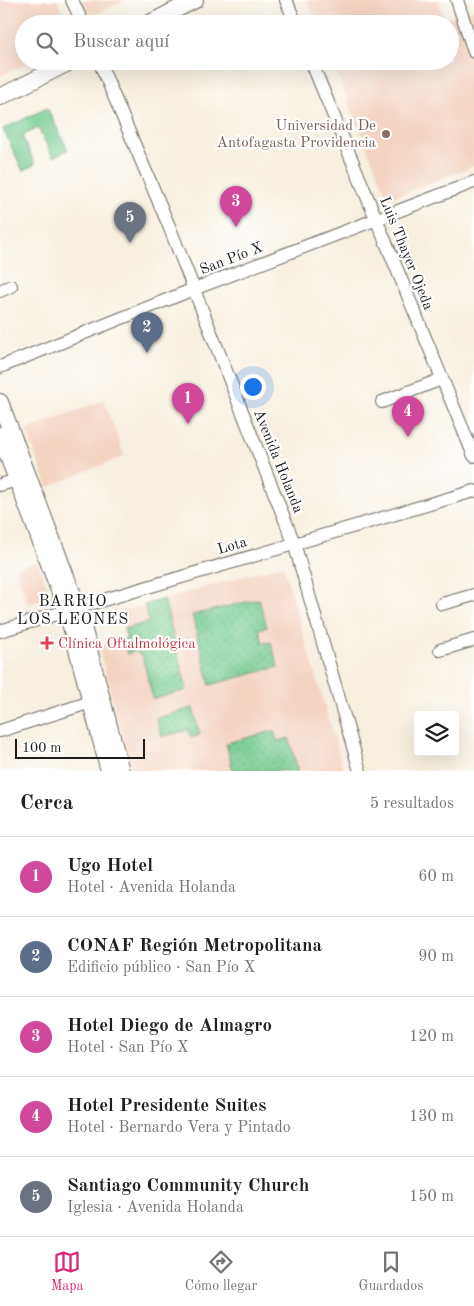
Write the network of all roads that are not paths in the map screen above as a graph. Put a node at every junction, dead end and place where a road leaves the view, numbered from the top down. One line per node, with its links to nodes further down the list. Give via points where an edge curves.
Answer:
1 (72, 0): 5 (street)
2 (195, 0): 6 (main road)
3 (286, 0): 7 (street)
4 (457, 0): 8 (street)
5 (79, 15)
6 (166, 15)
7 (292, 15)
8 (474, 52)
9 (53, 70): 12 (main road)
10 (103, 70): 15 (street, Avenida Holanda)
11 (315, 70): 14 (street, Luis Thayer Ojeda)
12 (0, 96)
13 (474, 182): 14 (street, San Pío X)
14 (376, 219): 15 (street, San Pío X); 17 (street, Luis Thayer Ojeda)
15 (194, 289): 16 (street, San Pío X); 25 (street, Avenida Holanda)
16 (0, 367)
17 (442, 379): 19 (street); 21 (street, Luis Thayer Ojeda)
18 (0, 402): 22 (main road)
19 (382, 402)
20 (0, 435): 22 (main road)
21 (474, 456)
22 (24, 482): 23 (street); 28 (main road)
23 (0, 485)
24 (474, 491): 25 (street, Lota)
25 (294, 543): 28 (street, Lota); 36 (street, Avenida Holanda)
26 (474, 595): 27 (street)
27 (442, 604)
28 (72, 609): 29 (street, Lota); 32 (main road); 35 (main road)
29 (0, 631)
30 (474, 640): 31 (street)
31 (440, 650)
32 (91, 702): 33 (street); 34 (main road)
33 (0, 730)
34 (109, 771)
35 (121, 771)
36 (360, 771)

